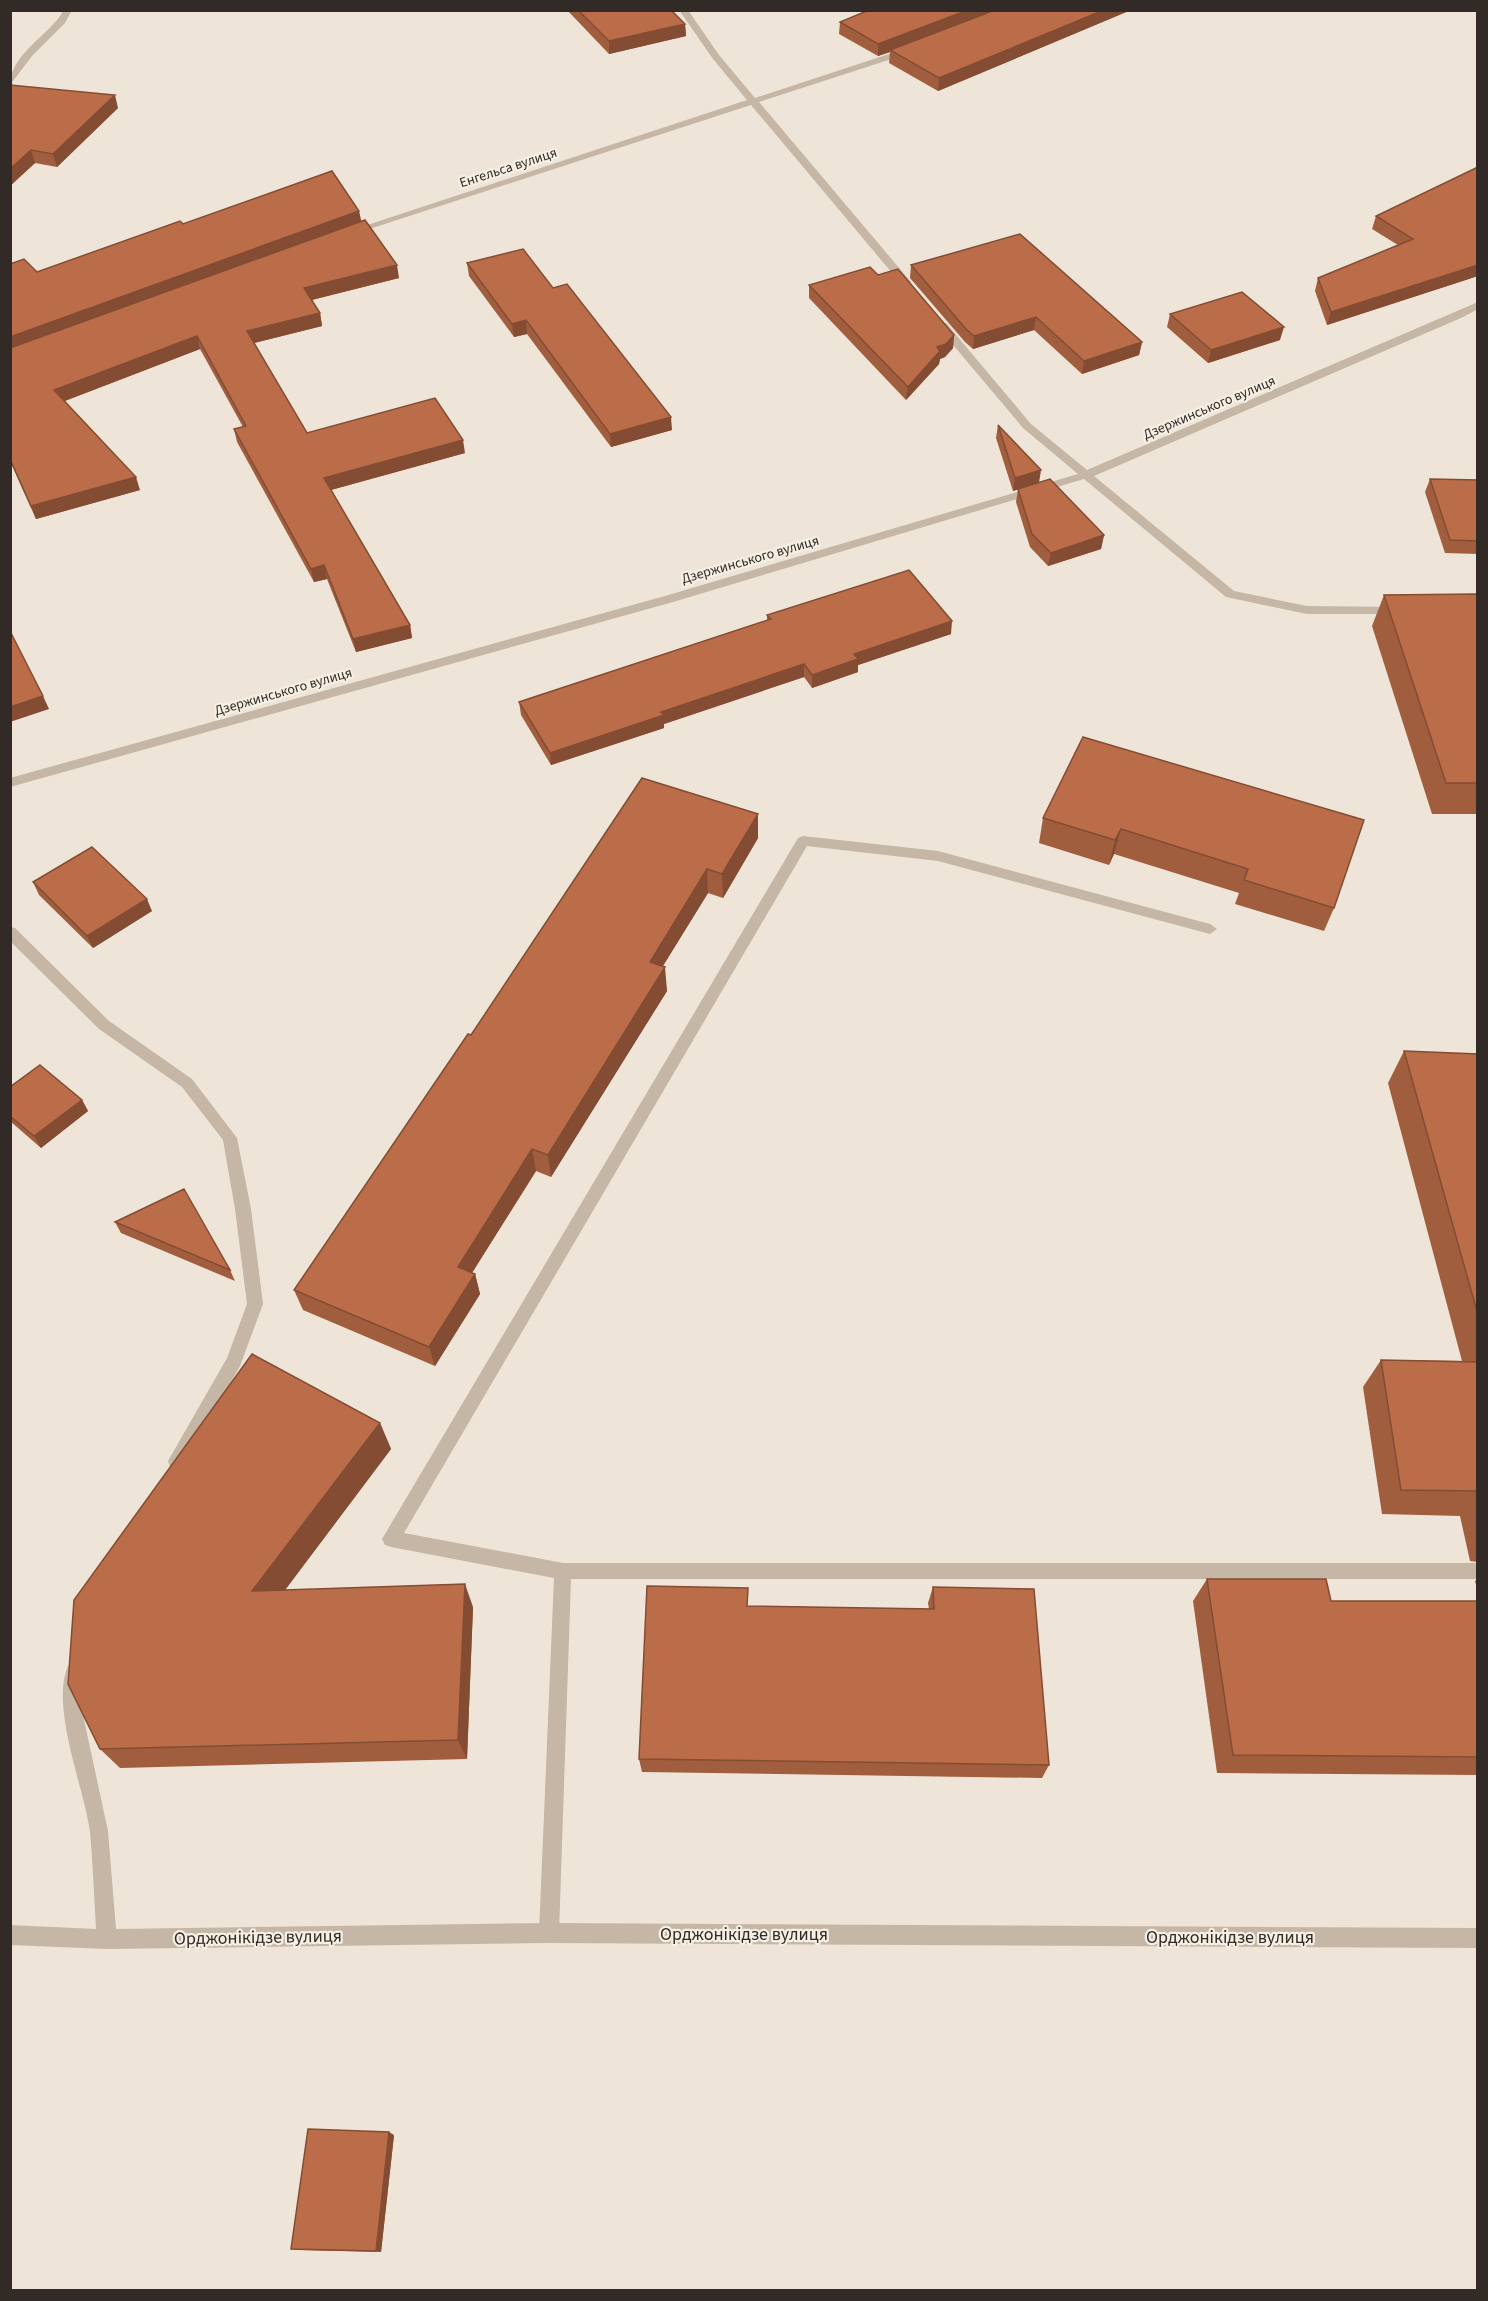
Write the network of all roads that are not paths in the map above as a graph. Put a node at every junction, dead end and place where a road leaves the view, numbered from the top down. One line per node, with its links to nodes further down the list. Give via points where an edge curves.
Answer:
1 (68, 10): 4 (street)
2 (683, 10): 5 (street)
3 (921, 45): 5 (street, Енгельса вулиця)
4 (10, 82)
5 (754, 102): 6 (street, Енгельса вулиця); 7 (street)
6 (337, 237)
7 (913, 291)
8 (1478, 305): 10 (street, Дзержинського вулиця)
9 (936, 318): 10 (street, via 1027,426)
10 (1086, 475): 11 (street, via 1230,594 1307,610); 12 (street, Дзержинського вулиця, via 669,599)
11 (1409, 611)
12 (10, 783)
13 (1210, 928): 16 (street, via 938,856 803,841 391,1539)
14 (10, 932): 15 (street, via 104,1025 187,1083 230,1138 255,1305 234,1361)
15 (167, 1476)
16 (563, 1571): 17 (street); 19 (street)
17 (1478, 1571)
18 (75, 1657): 22 (street, via 71,1701 99,1831)
19 (549, 1934): 21 (street, Орджонікідзе вулиця); 22 (street, Орджонікідзе вулиця)
20 (10, 1935): 22 (street, Орджонікідзе вулиця)
21 (1478, 1938)
22 (107, 1939)

